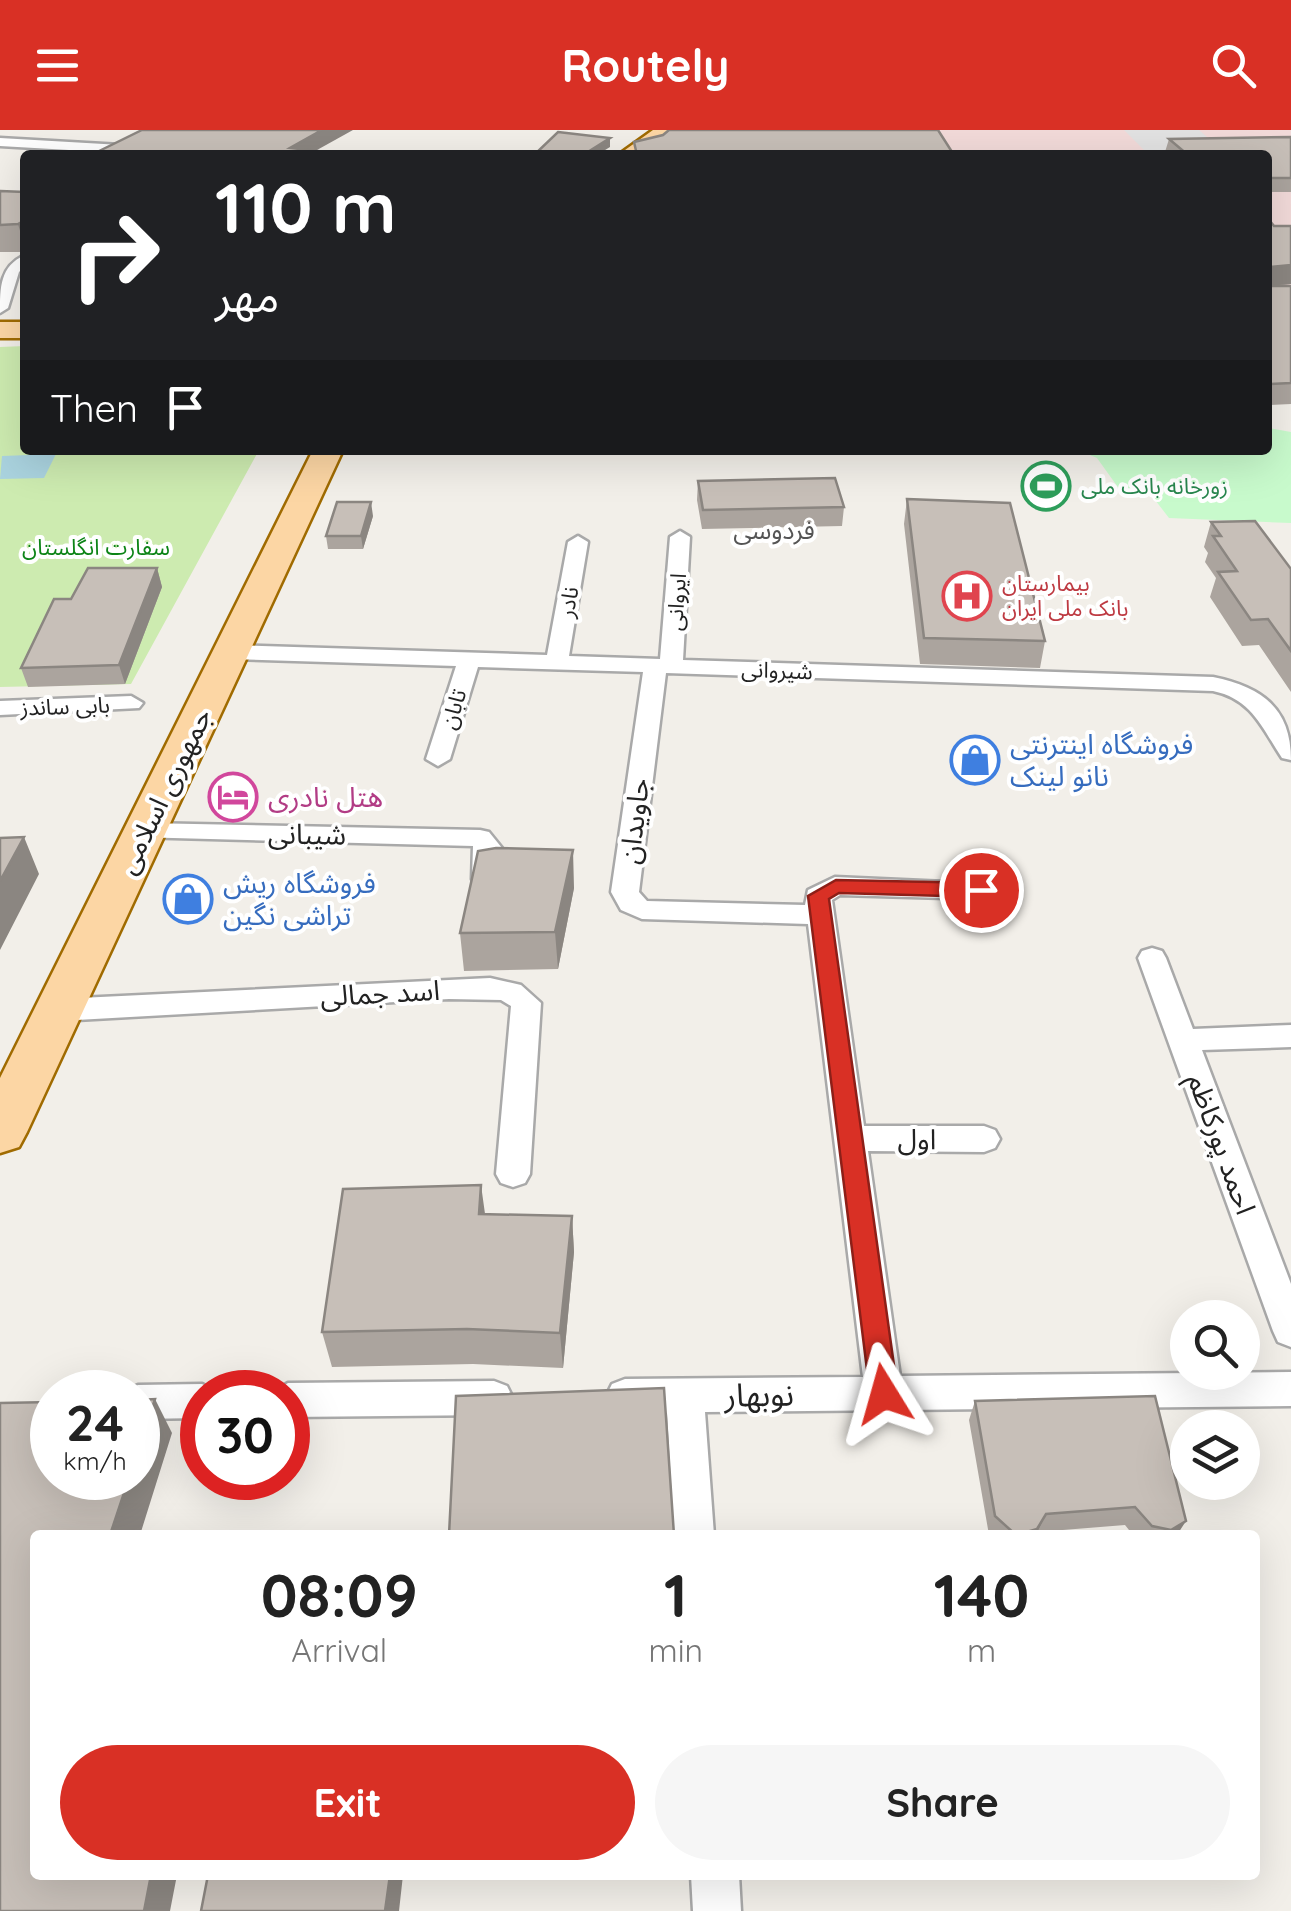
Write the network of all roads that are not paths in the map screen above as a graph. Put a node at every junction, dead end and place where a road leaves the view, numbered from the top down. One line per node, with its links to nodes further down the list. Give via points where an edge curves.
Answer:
1 (666, 130): 4 (main road)
2 (0, 142): 3 (street)
3 (121, 149)
4 (636, 150)
5 (20, 263): 6 (street)
6 (0, 308)
7 (326, 455): 10 (main road, جمهوری اسلامی)
8 (680, 537): 13 (street, ایروانی)
9 (578, 542): 12 (street, نادر)
10 (230, 652): 11 (street, شیروانی); 18 (main road, جمهوری اسلامی)
11 (468, 660): 12 (street, شیروانی); 17 (street, تابان)
12 (556, 662): 13 (street, شیروانی)
13 (663, 666): 16 (street, شیروانی, via 1213,684 1259,700); 21 (street, جاویدان, via 625,892 631,904 642,910)
14 (130, 703): 15 (street, بابی ساندز)
15 (0, 708)
16 (1291, 754)
17 (438, 758)
18 (144, 831): 19 (street, شیبانی, via 470,838 488,843); 23 (main road, جمهوری اسلامی)
19 (486, 879)
20 (981, 890): 21 (street, via 836,886 818,896)
21 (820, 915): 27 (street)
22 (1152, 958): 25 (street, احمد پورکاظم)
23 (59, 1010): 26 (main road, جمهوری اسلامی); 29 (street, اسد جمالی, via 505,990 526,1003)
24 (1291, 1036): 25 (street)
25 (1183, 1040): 30 (street, احمد پورکاظم)
26 (0, 1132)
27 (850, 1138): 28 (street, اول); 32 (street)
28 (984, 1140)
29 (513, 1174)
30 (1291, 1331)
31 (1291, 1389): 32 (street, نوبهار)
32 (884, 1394): 33 (street, نوبهار)
33 (685, 1396): 34 (street, نوبهار); 37 (street)
34 (586, 1397)
35 (526, 1398): 36 (street)
36 (310, 1400)
37 (694, 1530)
38 (715, 1880): 39 (street)
39 (718, 1911)

